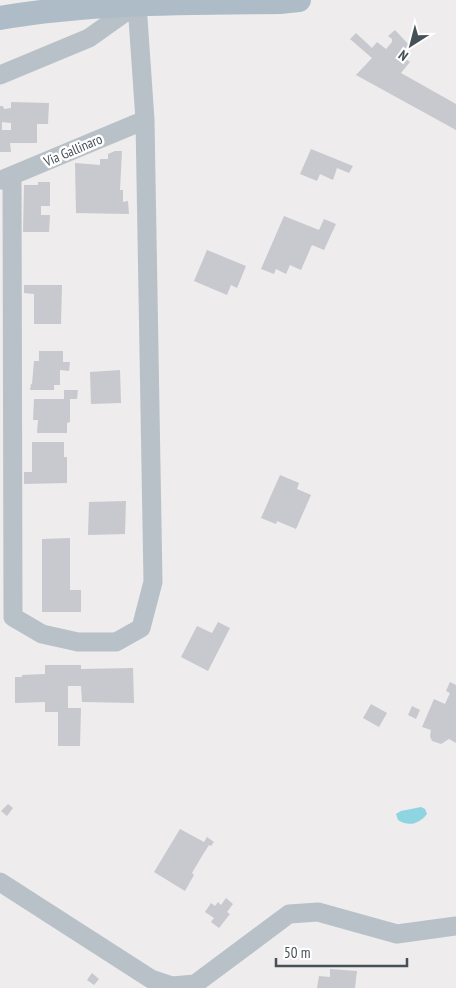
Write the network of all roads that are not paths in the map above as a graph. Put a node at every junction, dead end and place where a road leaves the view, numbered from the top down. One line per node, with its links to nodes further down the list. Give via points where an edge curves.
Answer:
1 (298, 0): 2 (main road)
2 (137, 4): 3 (main road, via 34,12); 4 (street, via 90,38); 5 (street)
3 (0, 18)
4 (0, 74)
5 (145, 120): 6 (street, Via Gallinaro); 7 (street, via 153,582 140,628 116,642 78,642 42,634)
6 (6, 178): 7 (street)
7 (7, 620)
8 (0, 882): 9 (street, via 151,979 172,986 195,984 290,914 318,912 397,934)
9 (456, 926)

